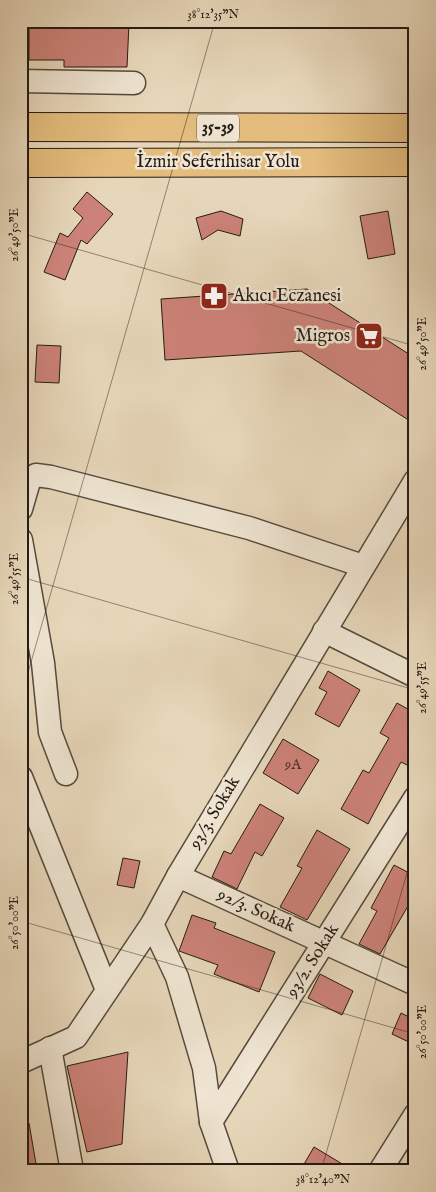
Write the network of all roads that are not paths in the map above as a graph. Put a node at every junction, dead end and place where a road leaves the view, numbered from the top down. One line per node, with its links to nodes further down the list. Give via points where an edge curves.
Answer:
1 (21, 81): 2 (street)
2 (134, 83)
3 (21, 127): 4 (main road, İzmir Seferihisar Yolu / 35-39)
4 (415, 128)
5 (415, 162): 6 (main road, İzmir Seferihisar Yolu / 35-39)
6 (21, 163)
7 (415, 481): 10 (street, 93/3. Sokak)
8 (21, 508): 10 (street, via 30,478 36,475 51,477 249,528)
9 (21, 540): 13 (street, via 43,663 50,732)
10 (363, 566): 11 (street, 93/3. Sokak)
11 (324, 631): 12 (street); 16 (street, 93/3. Sokak)
12 (415, 676)
13 (66, 774)
14 (21, 777): 20 (street)
15 (415, 798): 18 (street, 93/2. Sokak)
16 (178, 876): 17 (street, 93/3. Sokak); 18 (street, 92/3. Sokak)
17 (152, 924): 20 (street, 93/3. Sokak); 24 (street, via 177,977 204,1068)
18 (325, 942): 19 (street, 92/3. Sokak); 24 (street, 93/2. Sokak)
19 (415, 984)
20 (107, 990): 21 (street, 93/3. Sokak, via 76,1037)
21 (50, 1048): 22 (street, 93/3. Sokak); 25 (street)
22 (21, 1062)
23 (415, 1115): 27 (street)
24 (211, 1122): 26 (street)
25 (72, 1171)
26 (228, 1171)
27 (380, 1171)

